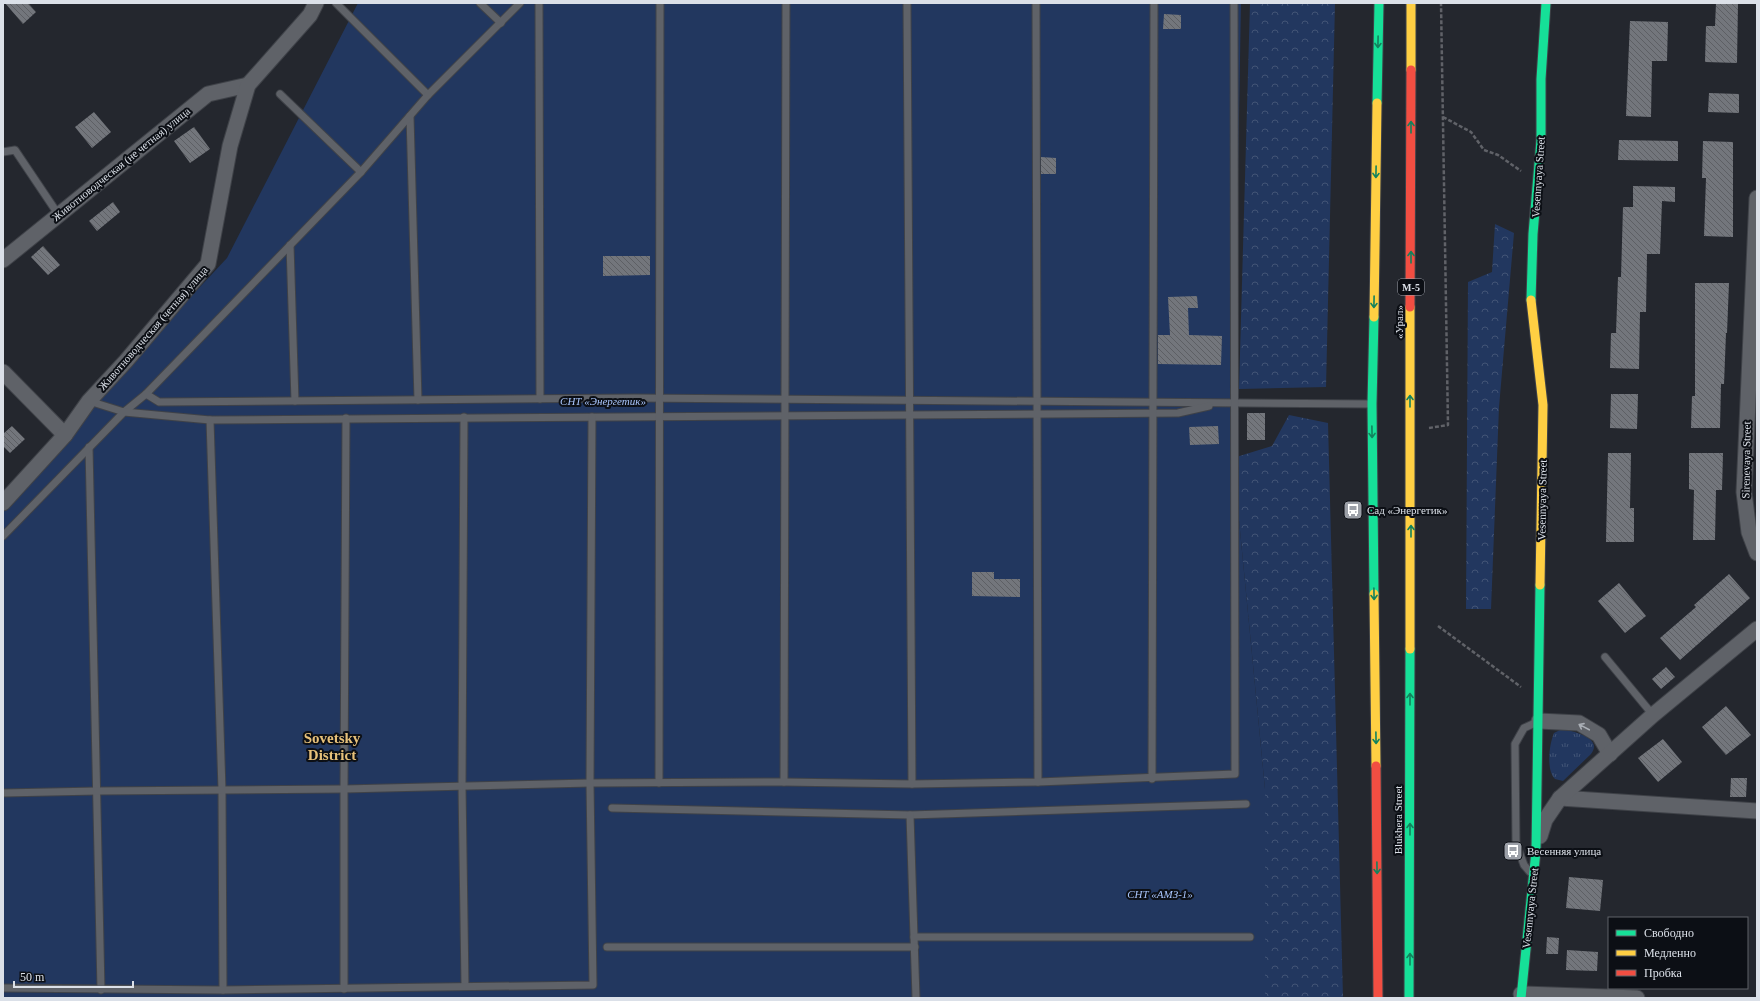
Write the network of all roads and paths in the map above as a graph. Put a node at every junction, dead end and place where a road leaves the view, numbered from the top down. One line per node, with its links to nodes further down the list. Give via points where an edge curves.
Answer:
1 (316, 3): 17 (street, Животноводческая (четная) улица, via 310,15)
2 (336, 3): 19 (lane)
3 (480, 3): 16 (lane)
4 (520, 3): 16 (lane)
5 (539, 3): 33 (lane)
6 (660, 3): 32 (lane)
7 (786, 3): 34 (lane)
8 (907, 3): 36 (lane)
9 (1036, 3): 39 (lane)
10 (1154, 3): 40 (lane)
11 (1234, 3): 42 (lane)
12 (1379, 3): 43 (main road, one-way to 43)
13 (1411, 3): 62 (main road, «Урал» / М-5, one-way to 13)
14 (1441, 3): 21 (path)
15 (1546, 3): 24 (main road, Vesennyaya Street)
16 (501, 23): 19 (lane)
17 (248, 85): 26 (street, Животноводческая (не четная) улица, via 208,94); 37 (street, Животноводческая (четная) улица, via 230,146 208,264)
18 (280, 94): 23 (lane)
19 (428, 94): 20 (lane)
20 (410, 116): 23 (lane); 35 (lane)
21 (1443, 116): 24 (path, via 1471,132 1484,150 1498,155); 54 (path, via 1448,425)
22 (3, 152): 26 (lane, via 15,150)
23 (361, 172): 27 (lane)
24 (1537, 183): 64 (main road, Vesennyaya Street, via 1531,298 1543,405)
25 (1757, 198): 29 (street, Sirenevaya Street)
26 (58, 214): 28 (street, Животноводческая (не четная) улица)
27 (290, 245): 31 (lane); 38 (lane)
28 (3, 260)
29 (1755, 262): 59 (street, Sirenevaya Street, via 1744,492 1749,532)
30 (3, 372): 55 (street)
31 (146, 394): 38 (lane, via 158,402); 44 (lane)
32 (659, 398): 33 (lane); 34 (lane); 49 (lane)
33 (540, 399): 35 (lane)
34 (784, 399): 36 (lane); 47 (lane)
35 (418, 400): 38 (lane)
36 (909, 400): 39 (lane); 48 (lane)
37 (89, 401): 44 (lane); 55 (street, Животноводческая (четная) улица)
38 (295, 401)
39 (1037, 401): 40 (lane); 46 (lane)
40 (1153, 402): 41 (lane); 45 (lane)
41 (1220, 403): 42 (lane); 45 (lane, via 1178,413)
42 (1235, 403): 43 (lane); 68 (lane, via 1235,774)
43 (1372, 404): 97 (main road, Blukhera Street, one-way to 97)
44 (124, 412): 53 (lane); 56 (lane)
45 (1153, 413): 46 (lane); 68 (lane)
46 (1037, 414): 48 (lane); 70 (lane)
47 (784, 415): 48 (lane); 49 (lane); 69 (lane)
48 (909, 415): 73 (lane)
49 (659, 416): 51 (lane); 72 (lane)
50 (464, 417): 51 (lane); 52 (lane); 74 (lane)
51 (592, 417): 71 (lane)
52 (346, 418): 53 (lane); 75 (lane)
53 (210, 420): 76 (lane)
54 (1429, 428)
55 (65, 436): 57 (street, Животноводческая (четная) улица)
56 (89, 447): 58 (lane); 77 (lane)
57 (3, 503)
58 (3, 536)
59 (1757, 553)
60 (1438, 626): 64 (path)
61 (1757, 629): 65 (street)
62 (1410, 641): 98 (main road, Blukhera Street, one-way to 62)
63 (1605, 657): 65 (lane)
64 (1539, 700): 66 (main road, Vesennyaya Street)
65 (1653, 715): 67 (street)
66 (1539, 721): 67 (street, one-way to 66, via 1599,735 1579,723); 84 (main road, Vesennyaya Street); 85 (lane, via 1524,728 1515,744 1516,843 1524,865)
67 (1610, 754): 79 (street)
68 (1152, 779): 70 (lane)
69 (784, 782): 72 (lane); 73 (lane)
70 (1038, 782): 73 (lane)
71 (590, 783): 72 (lane); 74 (lane); 90 (lane, via 593,985)
72 (659, 783)
73 (912, 784)
74 (462, 786): 75 (lane); 90 (lane)
75 (344, 789): 76 (lane); 92 (lane)
76 (222, 790): 77 (lane); 94 (lane)
77 (97, 791): 78 (lane); 93 (lane)
78 (3, 793)
79 (1560, 798): 82 (street); 84 (street, via 1544,820)
80 (1246, 804): 83 (lane)
81 (612, 808): 83 (lane)
82 (1757, 811)
83 (910, 815): 86 (lane)
84 (1536, 851): 85 (main road, Vesennyaya Street)
85 (1533, 876): 95 (main road, Vesennyaya Street)
86 (914, 937): 87 (lane); 89 (lane)
87 (1250, 937)
88 (607, 947): 89 (lane)
89 (915, 947): 96 (lane)
90 (465, 986): 92 (lane)
91 (3, 988): 93 (lane)
92 (344, 989): 94 (lane)
93 (101, 990): 94 (lane)
94 (223, 990)
95 (1521, 996): 99 (street)
96 (916, 998)
97 (1378, 998)
98 (1410, 998)
99 (1637, 998)

